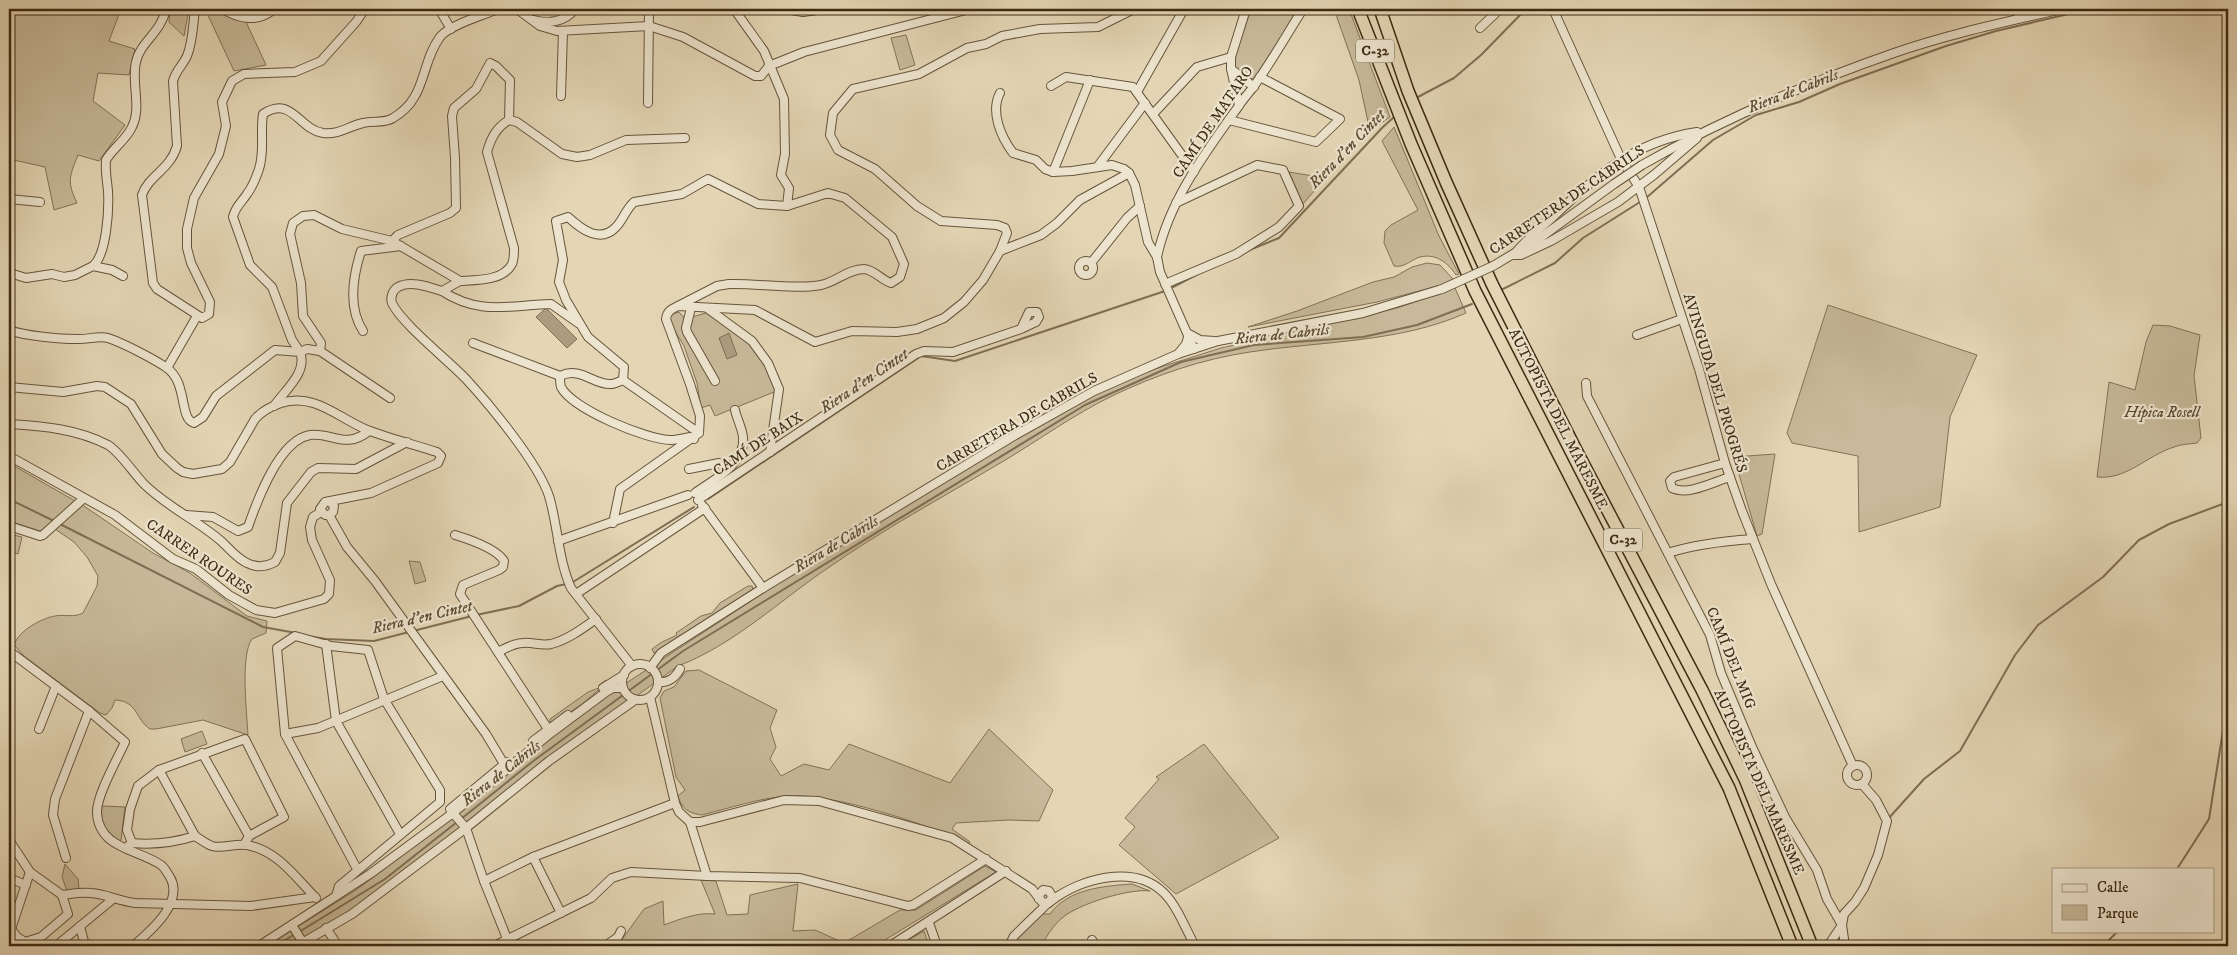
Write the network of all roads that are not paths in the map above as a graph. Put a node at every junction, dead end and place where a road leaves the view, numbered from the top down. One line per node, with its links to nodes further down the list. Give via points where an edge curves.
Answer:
1 (166, 9): 67 (street, via 160,26 140,51 136,62 132,127 106,160 106,227 98,262)
2 (195, 9): 77 (street, via 189,50 173,80 175,154 166,168 144,188 142,195 153,283)
3 (223, 9): 4 (street, via 239,18 258,17)
4 (274, 9)
5 (365, 9): 77 (street, via 321,61 295,72 244,74 232,81 222,102 226,126 219,154 194,198 187,229 190,263 200,278 211,308 206,317)
6 (439, 9): 30 (street)
7 (498, 9): 25 (street)
8 (518, 9): 27 (street)
9 (574, 9): 27 (street, via 561,20)
10 (649, 9): 28 (street)
11 (734, 9): 33 (street, via 764,51)
12 (786, 9): 13 (street, via 803,12)
13 (819, 9)
14 (970, 9): 33 (street, via 804,52)
15 (1134, 9): 63 (street, via 1098,27 1040,29 1002,36 967,48 919,74 853,88 833,113 830,136 838,150 875,169 917,206 942,220 1005,228 1007,233)
16 (1184, 9): 39 (street)
17 (1246, 9): 32 (street)
18 (1304, 9): 35 (street, CAMÍ DE MATARO)
19 (1358, 9): 201 (highway, AUTOPISTA DEL MARESME / C-32, via 1411,144 1476,291 1729,788)
20 (1380, 9): 202 (highway, AUTOPISTA DEL MARESME / C-32, via 1408,91 1497,293 1745,779)
21 (1500, 9): 29 (street)
22 (1553, 9): 50 (street, AVINGUDA DEL PROGRÉS)
23 (2016, 9): 26 (street)
24 (2062, 9): 26 (street, CARRETERA DE CABRILS)
25 (481, 12): 30 (street)
26 (2020, 18): 48 (street, CARRETERA DE CABRILS, via 1895,52)
27 (532, 20): 31 (street, via 540,26)
28 (649, 26): 31 (street); 33 (street, via 683,38 755,76 761,76); 42 (street)
29 (1480, 28)
30 (451, 29): 90 (street, via 441,36 434,48 418,94 393,118 362,123 338,133 322,133 285,109 273,108 263,114 259,170 233,217 250,265 272,287 292,340)
31 (562, 31): 41 (street)
32 (1231, 57): 34 (street); 45 (street, via 1197,68)
33 (769, 66): 59 (street, via 784,99 785,154 781,175 789,188)
34 (1231, 69): 38 (street); 44 (street)
35 (1260, 77): 38 (street, CAMÍ DE MATARO); 47 (street, via 1340,119 1316,142)
36 (1090, 80): 37 (street, via 1066,77); 39 (street, via 1132,87); 52 (street)
37 (1051, 86)
38 (1254, 87): 44 (street, CAMÍ DE MATARO)
39 (1137, 92): 43 (street)
40 (1000, 93): 52 (street, via 998,124 1010,149 1013,153 1036,160)
41 (561, 96)
42 (648, 103)
43 (1145, 103): 45 (street); 51 (street)
44 (1239, 105): 47 (street, CAMÍ DE MATARO)
45 (1153, 114): 53 (street)
46 (509, 120): 49 (street, via 517,122 562,154 576,158 626,140); 61 (street, via 510,80 490,63 476,89 454,108 452,116 456,208 398,235); 70 (street, via 491,137 487,152 514,248 512,263 505,272 489,279)
47 (1229, 120): 53 (street, CAMÍ DE MATARO)
48 (1707, 130): 50 (street, via 1677,135); 55 (street); 64 (street, CARRETERA DE CABRILS, bridge, via 1642,165)
49 (685, 138)
50 (1621, 158): 55 (street, AVINGUDA DEL PROGRÉS); 64 (street, via 1565,205)
51 (1098, 166): 52 (street, via 1072,172); 54 (street, via 1112,165)
52 (1053, 172)
53 (1194, 172): 58 (street, CAMÍ DE MATARO)
54 (1129, 173): 60 (street); 63 (street, via 1080,200 1041,235)
55 (1639, 187): 64 (street, via 1551,241); 78 (street, AVINGUDA DEL PROGRÉS)
56 (9, 199): 57 (street)
57 (40, 202)
58 (1176, 203): 65 (street, CAMÍ DE MATARO, via 1160,240); 71 (street, via 1262,165 1283,170 1300,206 1279,227 1236,254)
59 (787, 206): 73 (street, via 824,193 835,193 844,198 892,237 903,260 903,273 891,283 862,269 821,285 728,284 717,286); 80 (street, via 758,204 708,179 682,194 634,202 608,234 587,232 568,217 556,221 563,260 559,282)
60 (1140, 206): 65 (street, via 1148,242); 66 (street)
61 (392, 241): 62 (street); 89 (street, via 349,232 314,215 304,216 293,223 290,234 301,283 303,316 321,343)
62 (401, 246): 70 (street); 83 (street, via 361,251 353,286 356,321)
63 (1000, 251): 76 (street, via 983,280 964,302 944,318 917,329 852,331 815,342 755,310)
64 (1514, 255): 86 (street, CARRETERA DE CABRILS, bridge, via 1442,289 1363,313)
65 (1157, 257): 71 (street)
66 (1091, 263)
67 (93, 266): 68 (street, via 64,277 52,274 26,278); 69 (street)
68 (9, 270)
69 (123, 276)
70 (460, 280): 72 (street)
71 (1165, 284): 84 (street)
72 (442, 291): 80 (street, via 455,300 494,308 551,304); 119 (street, via 429,286 404,285 396,288 391,296 392,302 415,330 466,379 539,475 549,496)
73 (676, 307): 74 (street); 103 (street, via 668,312 666,319 700,416)
74 (691, 308): 75 (street); 95 (street, via 687,332)
75 (706, 308): 76 (street); 79 (street)
76 (727, 308): 79 (street)
77 (197, 316): 92 (street)
78 (1682, 320): 85 (street); 107 (street, AVINGUDA DEL PROGRÉS)
79 (725, 321): 105 (street, via 752,340 768,363 779,389)
80 (580, 325): 94 (street, via 588,337 624,367)
81 (1021, 329): 105 (street, CAMÍ DE BAIX, via 953,352 924,351 916,354)
82 (9, 330): 92 (street, via 78,339 107,338)
83 (363, 331)
84 (1189, 334): 86 (street, via 1200,340); 88 (street); 91 (street)
85 (1637, 335)
86 (1218, 341): 88 (street, CARRETERA DE CABRILS)
87 (473, 344): 93 (street)
88 (1194, 349): 91 (street, CARRETERA DE CABRILS)
89 (320, 351): 90 (street, via 307,349); 98 (street)
90 (300, 352): 92 (street, via 274,350 216,396 203,417 194,423 186,416 177,378); 99 (street, via 302,366 299,373)
91 (1178, 354): 122 (street, CARRETERA DE CABRILS, via 1094,391 1012,437)
92 (167, 368)
93 (560, 376): 94 (street, via 576,373 611,384); 103 (street, via 562,388 573,400 606,419 656,438 671,440)
94 (623, 380): 103 (street)
95 (715, 381)
96 (1586, 383): 121 (street, CAMÍ DEL MIG, via 1587,396)
97 (9, 386): 99 (street, via 63,392 104,387 131,404 162,454 176,468 193,474 222,468 230,462 255,419)
98 (390, 398)
99 (274, 406): 102 (street, via 291,400 310,401)
100 (735, 410): 108 (street, via 743,438 740,456)
101 (9, 424): 115 (street, via 46,426 80,434 110,446 146,486)
102 (369, 431): 104 (street); 115 (street, via 363,436 344,440 311,435 287,448 259,496 248,527 238,531 213,516)
103 (696, 436): 116 (street, via 620,489)
104 (407, 442): 114 (street, via 437,452 440,460 371,493 323,503 321,507); 115 (street, via 356,469 318,468 311,472 287,503 280,553 268,566 247,563)
105 (770, 452): 111 (street, CAMÍ DE BAIX)
106 (9, 456): 112 (street, CARRER ROURES)
107 (1725, 463): 110 (street, AVINGUDA DEL PROGRÉS); 110 (street, via 1674,477 1670,482 1672,488 1679,491)
108 (731, 466): 109 (street, via 719,463); 111 (street)
109 (689, 469)
110 (1730, 477): 120 (street, AVINGUDA DEL PROGRÉS)
111 (694, 496): 113 (street); 116 (street, CAMÍ DE BAIX)
112 (83, 499): 114 (street, CARRER ROURES, via 115,515 173,559 196,568 229,595 256,610 275,613 324,599 328,594 330,580 312,540 310,527 313,517); 117 (street, via 43,535)
113 (705, 508): 122 (street); 123 (street)
114 (325, 514): 132 (street)
115 (183, 515)
116 (613, 523): 119 (street, CAMÍ DE BAIX)
117 (9, 526)
118 (455, 535): 127 (street, via 501,556 504,561 498,570 463,585 460,594)
119 (558, 540): 123 (street, via 565,575)
120 (1753, 540): 121 (street, via 1718,542); 146 (street, AVINGUDA DEL PROGRÉS)
121 (1668, 553): 182 (street, CAMÍ DEL MIG, via 1710,635 1721,673 1752,747 1785,817 1817,870)
122 (763, 588): 129 (street, CARRETERA DE CABRILS, via 661,653)
123 (576, 594): 124 (street)
124 (596, 620): 127 (street, via 553,643 516,643); 128 (street)
125 (326, 644): 137 (street, via 368,650); 140 (street); 143 (street, via 295,636 276,648)
126 (9, 651): 134 (street)
127 (498, 652): 142 (street)
128 (632, 666): 129 (street, via 641,664); 131 (street)
129 (650, 668): 133 (street)
130 (680, 670): 133 (street, via 670,681)
131 (624, 675): 135 (street); 142 (street)
132 (443, 676): 137 (street); 145 (street)
133 (658, 682): 136 (street)
134 (56, 686): 139 (street); 141 (street)
135 (623, 688): 138 (street); 145 (street, via 606,692)
136 (650, 697): 138 (street); 149 (street)
137 (384, 699): 140 (street); 153 (street, via 440,790 440,802)
138 (635, 700): 152 (street)
139 (89, 711): 159 (street, via 125,742 97,811 101,830 109,840); 161 (street, via 62,776 54,807 55,825)
140 (336, 721): 143 (street); 153 (street)
141 (39, 729)
142 (548, 729): 145 (street)
143 (285, 734): 163 (street)
144 (202, 753): 147 (street); 155 (street); 155 (street, via 244,739 284,817)
145 (506, 766): 150 (street)
146 (1853, 766): 148 (street, via 1865,769 1866,778); 148 (street, via 1848,771 1848,779 1854,784)
147 (159, 770): 154 (street); 157 (street, via 138,786 127,830)
148 (1862, 784): 182 (street, via 1876,800 1887,821 1864,888 1844,914)
149 (675, 803): 151 (street); 160 (street)
150 (452, 812): 152 (street); 175 (street)
151 (690, 822): 162 (street, via 784,800 819,801 952,838); 166 (street)
152 (465, 826): 168 (street); 185 (street, via 352,914)
153 (400, 834): 163 (street)
154 (194, 836): 157 (street, via 157,845); 158 (street, via 212,846)
155 (249, 836): 158 (street)
156 (9, 840): 165 (street)
157 (132, 843): 159 (street)
158 (244, 845): 174 (street, via 271,853)
159 (124, 849): 178 (street, via 163,866 174,889)
160 (533, 857): 168 (street); 180 (street)
161 (66, 858)
162 (986, 859): 164 (street); 166 (street, via 913,905 800,878)
163 (357, 869): 175 (street, via 338,886)
164 (1006, 871): 170 (street); 181 (street)
165 (30, 872): 169 (street); 173 (street)
166 (707, 876): 180 (street, via 638,871 622,874 612,878 591,898)
167 (9, 878): 169 (street)
168 (484, 880): 188 (street)
169 (26, 885): 186 (street)
170 (1032, 889): 171 (street); 177 (street)
171 (1046, 891): 172 (street); 177 (street, via 1040,894); 177 (street, via 1052,898)
172 (1064, 892): 177 (street); 200 (street, via 1093,880 1113,877 1136,878 1151,884 1164,894)
173 (62, 895): 176 (street, via 89,892); 186 (street, via 68,914 40,937 27,942 16,937)
174 (316, 896): 178 (street, via 251,906); 179 (street)
175 (336, 896): 179 (street)
176 (114, 899): 178 (street, via 135,903); 183 (street)
177 (1044, 901): 199 (street)
178 (172, 903): 192 (street)
179 (322, 906): 184 (street)
180 (561, 913): 188 (street)
181 (929, 922): 197 (street); 198 (street)
182 (1842, 925): 203 (street); 204 (street, CAMÍ DEL MIG)
183 (80, 926): 190 (street); 191 (street)
184 (293, 927): 189 (street); 193 (street)
185 (326, 928): 189 (street); 194 (street)
186 (10, 929)
187 (621, 931): 196 (street)
188 (509, 943): 195 (street)
189 (302, 944)
190 (56, 946)
191 (85, 946)
192 (133, 946)
193 (259, 946)
194 (338, 946)
195 (494, 946)
196 (605, 946)
197 (890, 946)
198 (937, 946)
199 (1008, 946)
200 (1195, 946)
201 (1792, 946)
202 (1812, 946)
203 (1828, 946)
204 (1845, 946)

